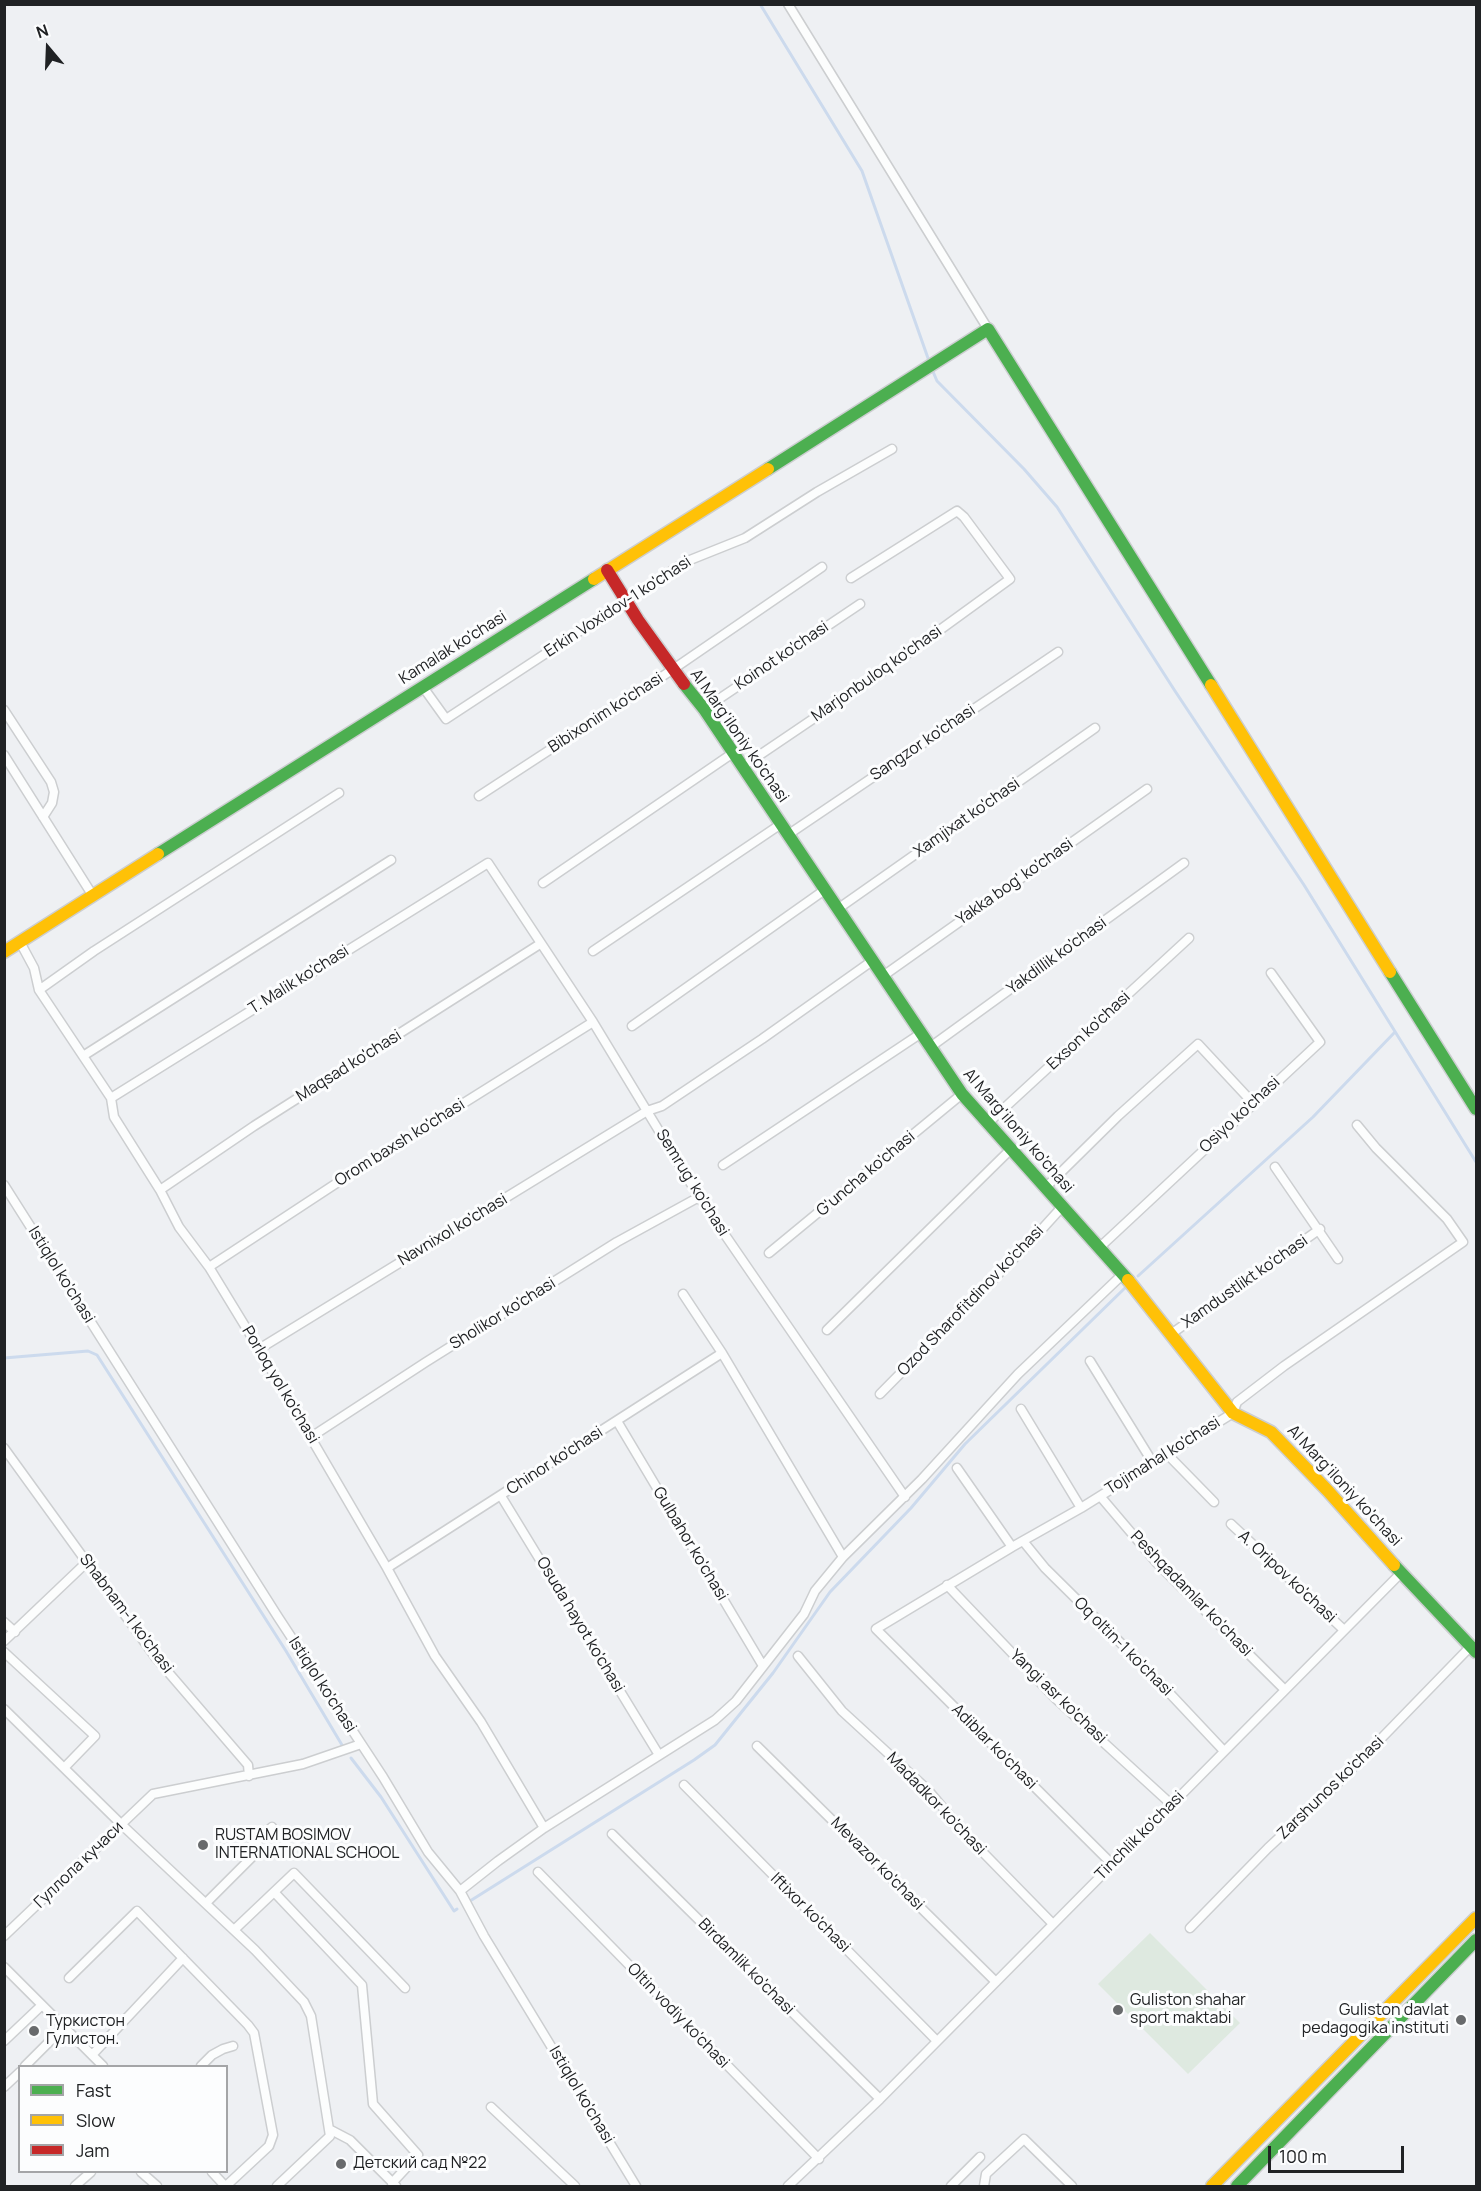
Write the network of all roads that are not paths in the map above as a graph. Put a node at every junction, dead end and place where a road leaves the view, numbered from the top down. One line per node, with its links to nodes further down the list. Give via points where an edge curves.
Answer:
1 (788, 4): 2 (street)
2 (988, 329): 5 (main road, Kamalak ko'chasi); 47 (main road)
3 (892, 449): 7 (street, Erkin Voxidov-1 ko'chasi, via 745,538 685,562)
4 (822, 567): 10 (street, Bibixonim ko'chasi)
5 (607, 570): 7 (main road, Al Marg'iloniy ko'chasi); 11 (main road, Kamalak ko'chasi)
6 (851, 578): 17 (street, Marjonbuloq ko'chasi, via 957,511 1010,579)
7 (625, 602): 10 (main road, Al Marg'iloniy ko'chasi); 11 (street, Erkin Voxidov-1 ko'chasi, via 446,719)
8 (861, 604): 12 (street, Koinot ko'chasi)
9 (1058, 652): 22 (street, Sangzor ko'chasi)
10 (672, 669): 12 (main road, Al Marg'iloniy ko'chasi); 20 (street, Bibixonim ko'chasi)
11 (423, 687): 28 (main road, Kamalak ko'chasi)
12 (704, 709): 15 (main road, Al Marg'iloniy ko'chasi)
13 (4, 710): 21 (street, via 51,782 52,803)
14 (1095, 728): 29 (street, Xamjixat ko'chasi)
15 (733, 753): 17 (main road, Al Marg'iloniy ko'chasi); 26 (street)
16 (4, 754): 21 (street)
17 (742, 767): 22 (main road, Al Marg'iloniy ko'chasi)
18 (1147, 789): 37 (street, Yakka bog' ko'chasi)
19 (339, 793): 38 (street)
20 (479, 796)
21 (43, 817): 28 (street)
22 (785, 829): 27 (main road, Al Marg'iloniy ko'chasi); 33 (street, Sangzor ko'chasi)
23 (391, 860): 43 (street)
24 (488, 863): 32 (street, Semrug' ko'chasi); 45 (street, T. Malik ko'chasi)
25 (1184, 864): 42 (street, Yakdillik ko'chasi)
26 (543, 883)
27 (826, 889): 29 (main road, Al Marg'iloniy ko'chasi); 40 (street)
28 (93, 896): 31 (main road, Kamalak ko'chasi)
29 (839, 908): 35 (main road, Al Marg'iloniy ko'chasi)
30 (1189, 938): 49 (street, Exson ko'chasi)
31 (20, 942): 34 (main road, Kamalak ko'chasi); 38 (street, Porloq yol ko'chasi, via 34,968)
32 (540, 944): 39 (street, Semrug' ko'chasi); 56 (street, Maqsad ko'chasi)
33 (593, 951)
34 (4, 952)
35 (872, 961): 37 (main road, Al Marg'iloniy ko'chasi); 48 (street, via 662,1106)
36 (1271, 973): 46 (street, Osiyo ko'chasi, via 1320,1042)
37 (883, 976): 41 (main road, Al Marg'iloniy ko'chasi)
38 (39, 990): 43 (street, Porloq yol ko'chasi)
39 (593, 1022): 48 (street, Semrug' ko'chasi); 63 (street, Orom baxsh ko'chasi)
40 (632, 1026)
41 (920, 1034): 42 (main road, Al Marg'iloniy ko'chasi); 52 (street)
42 (929, 1048): 44 (main road, Al Marg'iloniy ko'chasi)
43 (83, 1056): 45 (street, Porloq yol ko'chasi)
44 (962, 1094): 49 (main road, Al Marg'iloniy ko'chasi); 61 (street, G'uncha ko'chasi)
45 (111, 1098): 56 (street, Porloq yol ko'chasi, via 114,1117)
46 (1253, 1103): 55 (street, via 1198,1044); 60 (street, Osiyo ko'chasi)
47 (1476, 1109)
48 (647, 1111): 57 (street, Semrug' ko'chasi); 68 (street, Navnixol ko'chasi)
49 (988, 1123): 51 (main road, Al Marg'iloniy ko'chasi)
50 (1357, 1125): 73 (street, Tojimahal ko'chasi, via 1447,1219 1463,1242 1284,1366 1237,1402)
51 (1011, 1149): 55 (main road, Al Marg'iloniy ko'chasi); 66 (street)
52 (723, 1165)
53 (1275, 1167): 59 (street, Xamdustlikt ko'chasi)
54 (4, 1185): 104 (street, Istiqlol ko'chasi)
55 (1045, 1188): 58 (main road, Al Marg'iloniy ko'chasi)
56 (160, 1190): 63 (street, Porloq yol ko'chasi, via 179,1227)
57 (699, 1197): 75 (street, Sholikor ko'chasi, via 617,1242); 82 (street, Semrug' ko'chasi)
58 (1062, 1207): 60 (main road, Al Marg'iloniy ko'chasi); 71 (street, Ozod Sharofitdinov ko'chasi)
59 (1320, 1229): 62 (street, Xamdustlikt ko'chasi); 67 (street, Xamdustlikt ko'chasi)
60 (1100, 1247): 64 (main road, Al Marg'iloniy ko'chasi)
61 (769, 1253)
62 (1338, 1258)
63 (209, 1267): 68 (street, Porloq yol ko'chasi)
64 (1123, 1274): 67 (main road, Al Marg'iloniy ko'chasi); 82 (street, via 1018,1374)
65 (683, 1294): 69 (street)
66 (827, 1330)
67 (1171, 1334): 73 (main road, Al Marg'iloniy ko'chasi)
68 (259, 1349): 75 (street, Porloq yol ko'chasi)
69 (722, 1353): 74 (street, Chinor ko'chasi); 88 (street)
70 (1090, 1361): 78 (street)
71 (879, 1394)
72 (1021, 1408): 84 (street)
73 (1233, 1413): 77 (street, Tojimahal ko'chasi); 91 (main road, Al Marg'iloniy ko'chasi, via 1271,1432)
74 (617, 1421): 80 (street, Chinor ko'chasi); 101 (street, Gulbahor ko'chasi)
75 (311, 1437): 90 (street, Porloq yol ko'chasi)
76 (4, 1448): 89 (street, Shabnam-1 ko'chasi)
77 (1167, 1454): 78 (street, Tojimahal ko'chasi); 83 (street)
78 (1153, 1463): 81 (street, Tojimahal ko'chasi)
79 (957, 1468): 87 (street)
80 (501, 1496): 90 (street, Chinor ko'chasi); 107 (street, Osuda hayot ko'chasi)
81 (1100, 1496): 84 (street, Tojimahal ko'chasi); 102 (street, Peshqadamlar ko'chasi, via 1156,1562)
82 (905, 1497): 88 (street)
83 (1214, 1502)
84 (1081, 1508): 86 (street, Tojimahal ko'chasi)
85 (1231, 1524): 95 (street, A. Oripov ko'chasi)
86 (1023, 1541): 87 (street, Tojimahal ko'chasi); 106 (street, Oq oltin-1 ko'chasi)
87 (1012, 1547): 92 (street, Tojimahal ko'chasi)
88 (843, 1557): 101 (street)
89 (87, 1562): 96 (street); 109 (street, Shabnam-1 ko'chasi, via 156,1658 248,1765)
90 (387, 1568): 114 (street, Porloq yol ko'chasi, via 435,1656 481,1722)
91 (1401, 1573): 95 (street, Tinchlik ko'chasi); 98 (main road, Al Marg'iloniy ko'chasi)
92 (947, 1585): 94 (street, Tojimahal ko'chasi); 111 (street, Yangi asr ko'chasi, via 1055,1698)
93 (4, 1622): 96 (street)
94 (876, 1629): 116 (street, Adiblar ko'chasi)
95 (1344, 1630): 102 (street, Tinchlik ko'chasi)
96 (15, 1632): 97 (street)
97 (4, 1641)
98 (1474, 1649): 123 (street, Zarshunos ko'chasi)
99 (4, 1652): 108 (street, via 95,1736)
100 (798, 1656): 122 (street, Madadkor ko'chasi, via 842,1711 928,1790)
101 (763, 1666): 107 (street, via 736,1701 715,1720)
102 (1285, 1690): 106 (street, Tinchlik ko'chasi)
103 (4, 1709): 108 (street)
104 (361, 1744): 109 (street, via 303,1764); 118 (street, Istiqlol ko'chasi, via 428,1852)
105 (758, 1746): 130 (street, Mevazor ko'chasi)
106 (1224, 1751): 111 (street, Tinchlik ko'chasi)
107 (659, 1755): 114 (street)
108 (64, 1768): 112 (street)
109 (249, 1776): 112 (street, Гуллола кучаси, via 153,1794)
110 (684, 1785): 135 (street, Iftixor ko'chasi)
111 (1172, 1804): 116 (street, Tinchlik ko'chasi)
112 (122, 1824): 120 (street); 125 (street, Гуллола кучаси)
113 (272, 1827): 120 (street, via 250,1848 253,1856)
114 (544, 1828): 118 (street)
115 (612, 1834): 143 (street, Birdamlik ko'chasi)
116 (1113, 1865): 122 (street, Tinchlik ko'chasi)
117 (538, 1872): 147 (street, Oltin vodiy ko'chasi)
118 (460, 1891): 157 (street, Istiqlol ko'chasi)
119 (274, 1892): 124 (street); 131 (street, via 294,1873); 151 (street, via 362,1985 373,2104 418,2155)
120 (206, 1903): 124 (street)
121 (1476, 1918): 162 (main road)
122 (1052, 1923): 130 (street, Tinchlik ko'chasi)
123 (1190, 1928)
124 (234, 1930): 145 (street, via 304,2002 311,2016)
125 (4, 1936)
126 (1476, 1940): 163 (main road)
127 (183, 1958): 129 (street, via 137,1911); 137 (street); 154 (street, via 254,2033 273,2135 269,2146)
128 (4, 1967): 132 (street)
129 (69, 1978)
130 (996, 1982): 135 (street, Tinchlik ko'chasi)
131 (405, 1988)
132 (42, 2005): 133 (street); 134 (street)
133 (64, 2027): 137 (street); 138 (street)
134 (4, 2040)
135 (937, 2041): 143 (street, Tinchlik ko'chasi)
136 (233, 2046): 140 (street, via 212,2055)
137 (92, 2055): 139 (street)
138 (27, 2065)
139 (101, 2065)
140 (203, 2065)
141 (18, 2074): 142 (street)
142 (4, 2087)
143 (880, 2099): 147 (street, Tinchlik ko'chasi)
144 (491, 2107): 156 (street)
145 (329, 2129): 151 (street, via 350,2140); 155 (street, via 330,2136)
146 (980, 2157): 159 (street)
147 (819, 2159): 158 (street, Tinchlik ko'chasi)
148 (90, 2173): 152 (street)
149 (142, 2173): 153 (street)
150 (213, 2173): 154 (street)
151 (394, 2185)
152 (75, 2187)
153 (157, 2187)
154 (226, 2187)
155 (277, 2187)
156 (575, 2187)
157 (636, 2187)
158 (788, 2187)
159 (951, 2187)
160 (984, 2187): 161 (street, via 986,2174 1024,2139)
161 (1072, 2187)
162 (1212, 2187)
163 (1237, 2187)

